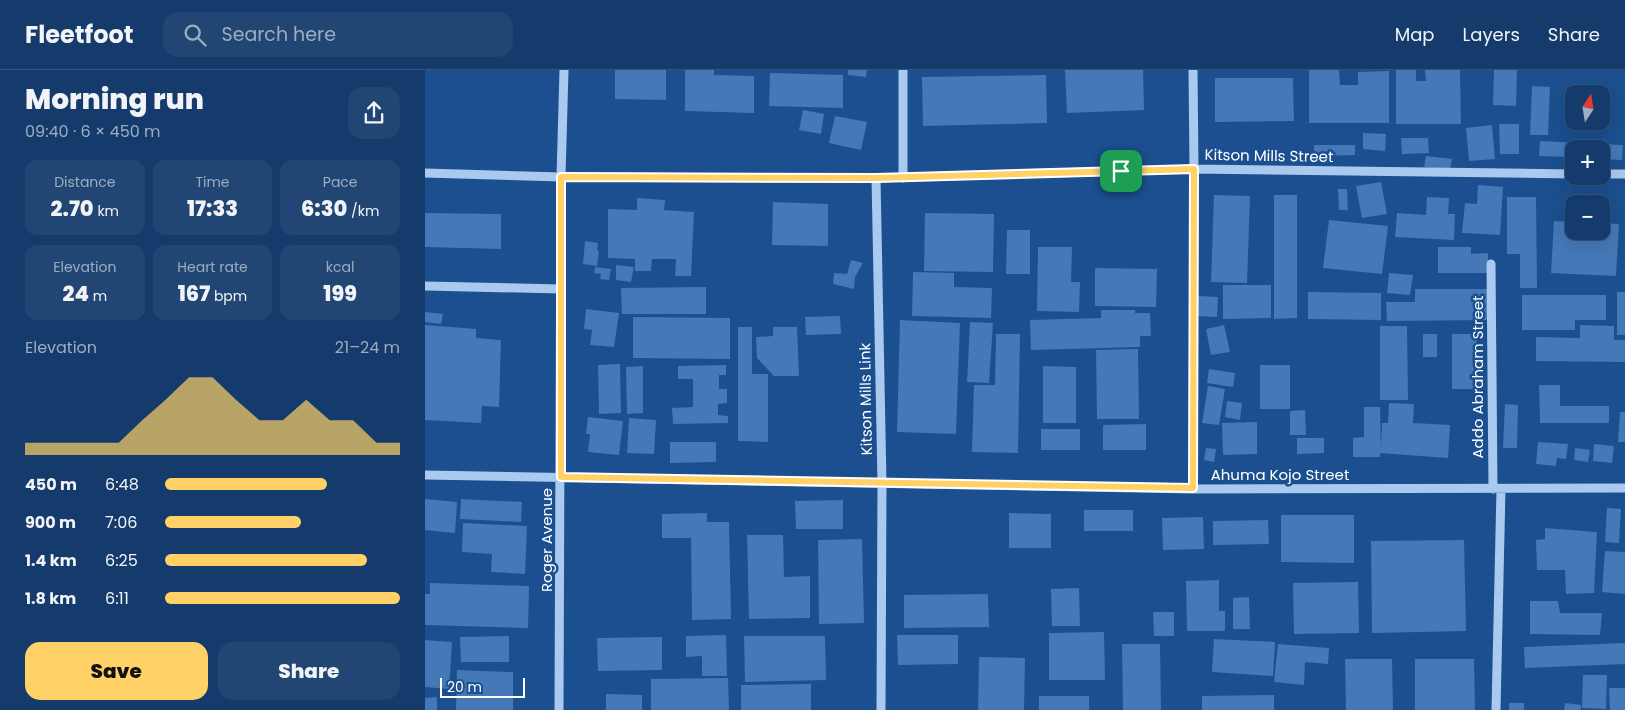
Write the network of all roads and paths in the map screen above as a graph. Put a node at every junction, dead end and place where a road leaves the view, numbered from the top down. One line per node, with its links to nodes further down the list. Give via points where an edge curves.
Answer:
1 (564, 70): 9 (street, Roger Avenue)
2 (903, 70): 11 (street)
3 (1193, 70): 4 (street)
4 (1194, 169): 6 (street, Kitson Mills Street); 11 (street, Kitson Mills Street); 18 (street)
5 (425, 173): 9 (street, Kitson Mills Street)
6 (1565, 174)
7 (1610, 174): 8 (street)
8 (1625, 174)
9 (561, 177): 10 (street, Kitson Mills Street); 14 (street, Roger Avenue)
10 (876, 178): 11 (street, Kitson Mills Street); 17 (street, Kitson Mills Link)
11 (903, 178)
12 (1491, 264): 20 (street, Addo Abraham Street)
13 (425, 286): 14 (street)
14 (561, 289): 16 (street, Roger Avenue)
15 (425, 475): 16 (street, Ahuma Kojo Street)
16 (561, 477): 17 (street, Ahuma Kojo Street); 21 (street, Roger Avenue)
17 (882, 483): 18 (street, Ahuma Kojo Street); 22 (street, Kitson Mills Link)
18 (1193, 488): 20 (street, Ahuma Kojo Street)
19 (1625, 488): 20 (street, Ahuma Kojo Street)
20 (1497, 489): 23 (street, Addo Abraham Street)
21 (559, 710)
22 (881, 710)
23 (1496, 710)

